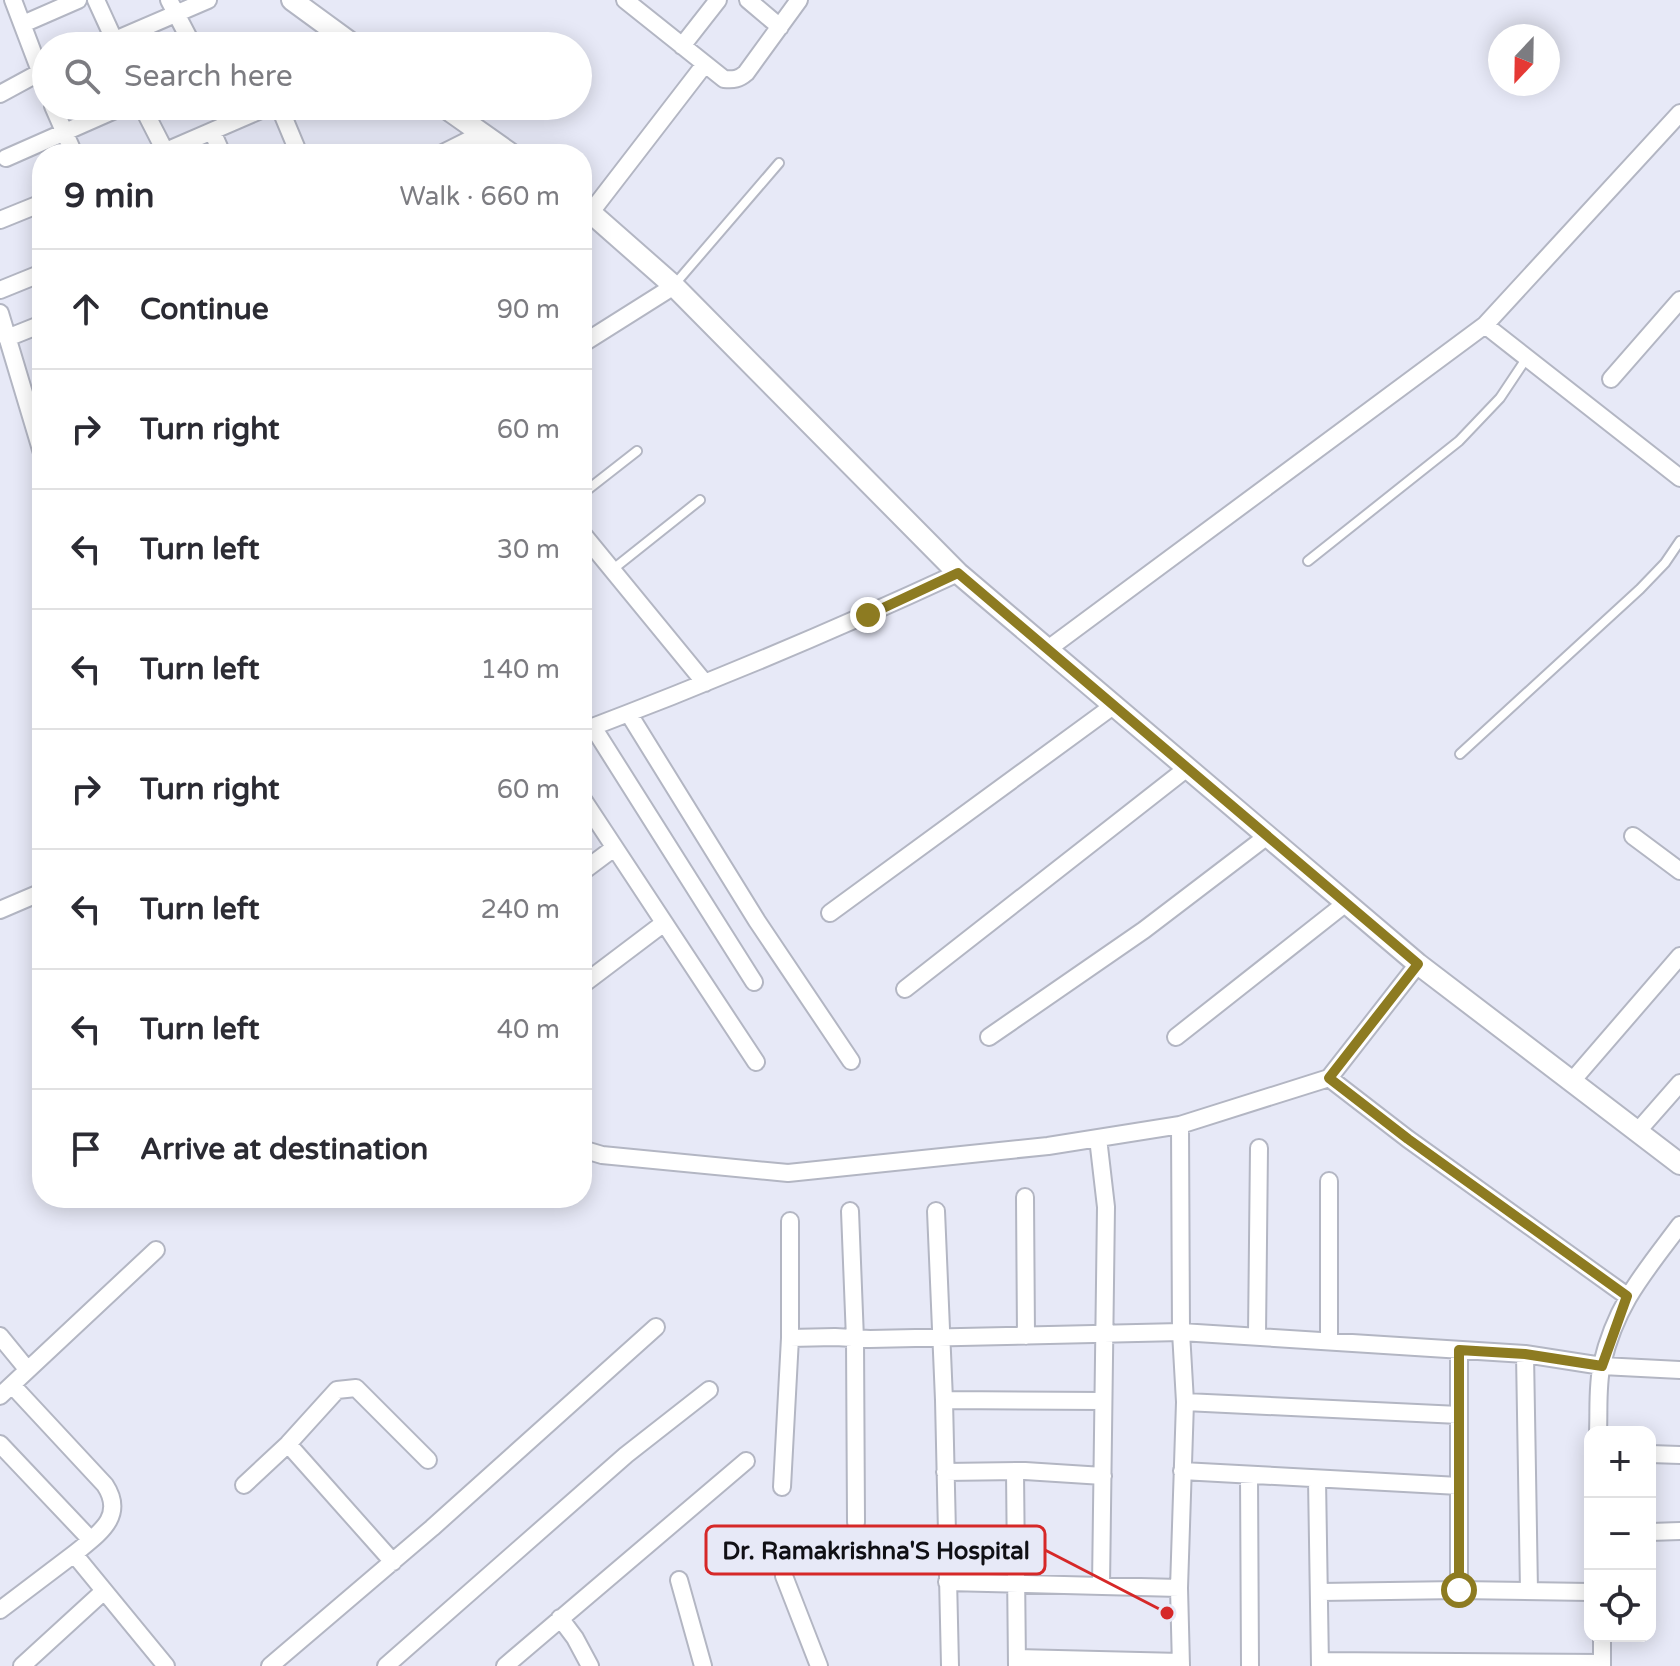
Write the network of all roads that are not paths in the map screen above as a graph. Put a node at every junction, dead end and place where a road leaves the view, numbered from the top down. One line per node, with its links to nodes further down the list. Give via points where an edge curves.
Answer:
1 (13, 0): 11 (street)
2 (78, 0): 11 (street)
3 (96, 0): 13 (street)
4 (208, 0): 10 (street)
5 (292, 0): 16 (street)
6 (718, 0): 18 (street)
7 (748, 0): 12 (street)
8 (799, 0): 12 (street)
9 (635, 3): 18 (street)
10 (172, 6): 14 (street); 15 (street)
11 (23, 24): 17 (street)
12 (780, 27): 19 (street, via 739,79 724,79)
13 (107, 32)
14 (130, 32)
15 (186, 32)
16 (336, 32)
17 (32, 46)
18 (682, 46): 19 (street)
19 (705, 64): 45 (street)
20 (32, 81): 21 (street)
21 (0, 94)
22 (1680, 113): 54 (street)
23 (58, 120): 32 (street)
24 (91, 120): 32 (street)
25 (148, 120): 36 (street)
26 (226, 120): 30 (street)
27 (237, 120): 30 (street)
28 (285, 120): 39 (street)
29 (464, 120): 33 (street)
30 (228, 124): 31 (street)
31 (212, 131): 37 (street); 38 (street)
32 (63, 132): 34 (street); 35 (street)
33 (483, 133): 40 (street); 41 (street)
34 (37, 144)
35 (69, 144)
36 (159, 144)
37 (181, 144)
38 (218, 144)
39 (295, 144)
40 (461, 144)
41 (498, 144)
42 (32, 146): 43 (street)
43 (6, 158)
44 (779, 163): 50 (lane)
45 (592, 202)
46 (32, 207): 48 (street)
47 (592, 217): 50 (street)
48 (0, 220)
49 (32, 277): 51 (street)
50 (674, 286): 57 (street); 69 (street)
51 (0, 290)
52 (1680, 300): 59 (street)
53 (0, 313): 56 (street)
54 (1485, 325): 58 (street); 70 (street)
55 (32, 328): 56 (street)
56 (7, 338): 60 (street)
57 (592, 338)
58 (1526, 359): 62 (street); 67 (lane, via 1500,398 1459,441)
59 (1611, 379)
60 (32, 390)
61 (637, 451): 63 (lane)
62 (1680, 478)
63 (592, 486)
64 (700, 500): 68 (lane)
65 (1680, 541): 76 (lane, via 1640,589)
66 (592, 545): 68 (street)
67 (1308, 561)
68 (612, 570): 71 (street)
69 (958, 573): 70 (street); 71 (street)
70 (1048, 649): 72 (street)
71 (705, 683): 73 (street)
72 (1113, 706): 77 (street); 87 (street)
73 (629, 714): 74 (street); 96 (street)
74 (592, 727)
75 (592, 737): 92 (street)
76 (1460, 754)
77 (1186, 769): 80 (street); 93 (street)
78 (592, 814): 81 (street)
79 (1633, 836): 83 (street)
80 (1266, 837): 85 (street); 94 (street)
81 (614, 848): 82 (street); 88 (street)
82 (592, 864)
83 (1680, 871)
84 (32, 896): 86 (street)
85 (1346, 903): 90 (street); 95 (street)
86 (0, 910)
87 (830, 913)
88 (664, 923): 91 (street); 97 (street)
89 (1680, 956): 99 (street)
90 (1418, 964): 98 (street); 99 (street)
91 (592, 977)
92 (754, 982)
93 (905, 989)
94 (989, 1037)
95 (1176, 1037)
96 (851, 1061)
97 (756, 1062)
98 (1329, 1078): 101 (street); 114 (street)
99 (1572, 1081): 102 (street)
100 (1680, 1083): 102 (street)
101 (1180, 1125): 103 (street); 117 (street)
102 (1637, 1132): 106 (street)
103 (1098, 1138): 105 (street, via 788,1173); 116 (street, via 1106,1207)
104 (1259, 1148): 118 (street)
105 (592, 1152)
106 (1680, 1164)
107 (1329, 1181): 124 (street)
108 (1025, 1197): 120 (street)
109 (850, 1211): 123 (street)
110 (936, 1211): 121 (street)
111 (790, 1221): 122 (street)
112 (1680, 1225): 114 (street)
113 (156, 1250): 128 (street)
114 (1627, 1296): 127 (street)
115 (656, 1327): 157 (street)
116 (1105, 1332): 117 (street); 120 (street); 133 (street)
117 (1181, 1332): 118 (street); 134 (street)
118 (1257, 1335): 124 (street)
119 (0, 1336): 128 (street)
120 (1026, 1336): 121 (street)
121 (940, 1337): 123 (street); 132 (street)
122 (790, 1338): 123 (street); 151 (street)
123 (855, 1339): 152 (street)
124 (1329, 1340): 125 (street)
125 (1459, 1350): 126 (street); 135 (street)
126 (1525, 1354): 127 (street); 166 (street)
127 (1602, 1366): 129 (street); 136 (street)
128 (27, 1369): 131 (street)
129 (1680, 1370)
130 (709, 1390): 179 (street, via 626,1455)
131 (6, 1391): 155 (street, via 113,1497 111,1517)
132 (944, 1400): 133 (street); 145 (street)
133 (1103, 1401): 147 (street)
134 (1185, 1402): 135 (street); 144 (street)
135 (1459, 1415): 150 (street)
136 (1598, 1426)
137 (0, 1444): 155 (street)
138 (288, 1444): 141 (street, via 337,1390 356,1388); 149 (street); 157 (street)
139 (1656, 1454): 140 (street)
140 (1680, 1455)
141 (428, 1460)
142 (746, 1461): 170 (street)
143 (1015, 1471): 145 (street); 147 (street); 161 (street)
144 (1182, 1471): 146 (street); 163 (street)
145 (945, 1472): 160 (street)
146 (1249, 1475): 148 (street); 185 (street)
147 (1103, 1476): 162 (street)
148 (1317, 1479): 150 (street); 167 (street)
149 (244, 1485)
150 (1459, 1486): 164 (street)
151 (782, 1487)
152 (856, 1522)
153 (1680, 1531): 154 (street)
154 (1656, 1532)
155 (91, 1540): 156 (street)
156 (74, 1554): 165 (street); 169 (street)
157 (393, 1562): 178 (street)
158 (784, 1576): 183 (street)
159 (679, 1580): 182 (street)
160 (947, 1582): 161 (street); 184 (street)
161 (1017, 1584): 162 (street); 172 (street)
162 (1101, 1586): 163 (street)
163 (1179, 1588): 173 (street)
164 (1459, 1590): 166 (street); 167 (street)
165 (104, 1591): 176 (street); 177 (street)
166 (1529, 1591): 168 (street)
167 (1320, 1592): 174 (street)
168 (1584, 1592)
169 (0, 1610)
170 (560, 1618): 180 (street); 181 (street)
171 (1602, 1642): 175 (street)
172 (1017, 1662): 173 (street)
173 (1181, 1664)
174 (1320, 1664): 175 (street)
175 (1602, 1664)
176 (22, 1666)
177 (166, 1666)
178 (270, 1666)
179 (386, 1666)
180 (505, 1666)
181 (590, 1666)
182 (703, 1666)
183 (819, 1666)
184 (950, 1666)
185 (1250, 1666)

